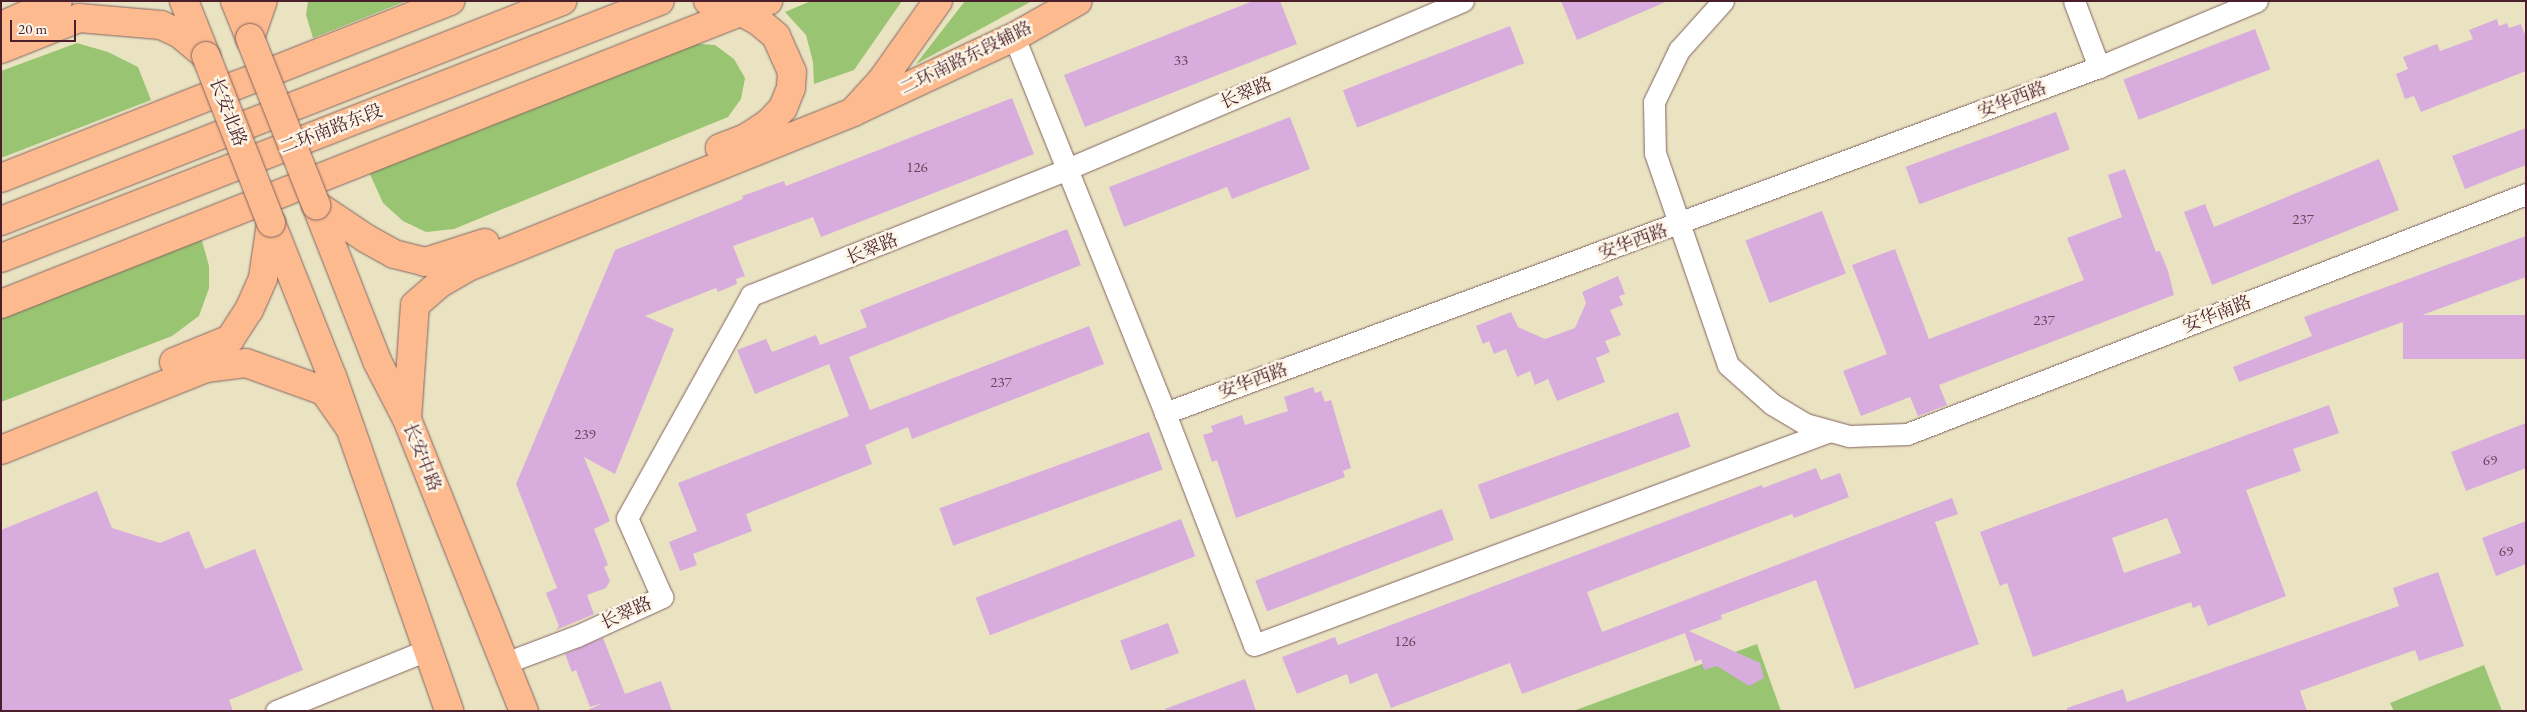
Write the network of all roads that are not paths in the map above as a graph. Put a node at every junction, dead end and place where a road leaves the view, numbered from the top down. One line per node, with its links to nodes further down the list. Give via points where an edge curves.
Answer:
1 (58, 1): 17 (main road)
2 (184, 1): 21 (main road, 长安北路)
3 (235, 1): 19 (main road)
4 (263, 1): 19 (main road)
5 (450, 1): 25 (main road)
6 (562, 1): 28 (main road, 二环南路东段)
7 (660, 1): 31 (main road, 二环南路东段)
8 (708, 1): 16 (main road)
9 (768, 1): 16 (main road)
10 (938, 1): 23 (main road, via 882,80)
11 (1078, 1): 18 (main road, 二环南路东段辅路)
12 (1463, 1): 24 (street, 长翠路)
13 (1723, 1): 30 (street, 安华南路, via 1679,50 1654,102 1655,153)
14 (2074, 1): 22 (street)
15 (2257, 1): 22 (street, 安华西路)
16 (740, 12): 27 (main road, via 776,36 792,72 791,88 783,108 770,122 746,138 460,253 425,262 394,254 367,240); 32 (main road)
17 (1, 26)
18 (1014, 37): 23 (main road, 二环南路东段辅路); 24 (street)
19 (250, 38): 27 (main road, bridge)
20 (1, 49): 21 (main road, via 79,18 161,25 180,34)
21 (206, 56): 29 (main road, 长安北路, bridge)
22 (2099, 67): 30 (street, 安华西路)
23 (853, 112): 34 (main road, 二环南路东段辅路, via 468,268 439,284 415,305)
24 (1068, 169): 33 (street); 40 (street, 长翠路, via 752,295 627,518 662,597 577,636)
25 (1, 178)
26 (2526, 194): 36 (street, 安华南路, via 1907,434 1867,437)
27 (316, 204): 34 (main road, 长安中路, via 377,361)
28 (1, 220)
29 (271, 223): 35 (main road); 37 (main road, via 263,278 249,310 230,339)
30 (1680, 225): 33 (street, 安华西路); 36 (street, 安华南路, via 1728,365 1772,404 1805,424)
31 (1, 258)
32 (1, 304)
33 (1165, 413): 36 (street, via 1254,645)
34 (407, 419): 40 (main road, 长安中路)
35 (348, 425): 38 (main road, via 324,391 246,363 206,368); 39 (main road)
36 (1830, 430)
37 (1, 432)
38 (1, 450)
39 (428, 650): 41 (street); 42 (main road)
40 (505, 662): 43 (main road, 长安中路)
41 (276, 711)
42 (449, 711)
43 (524, 711)

